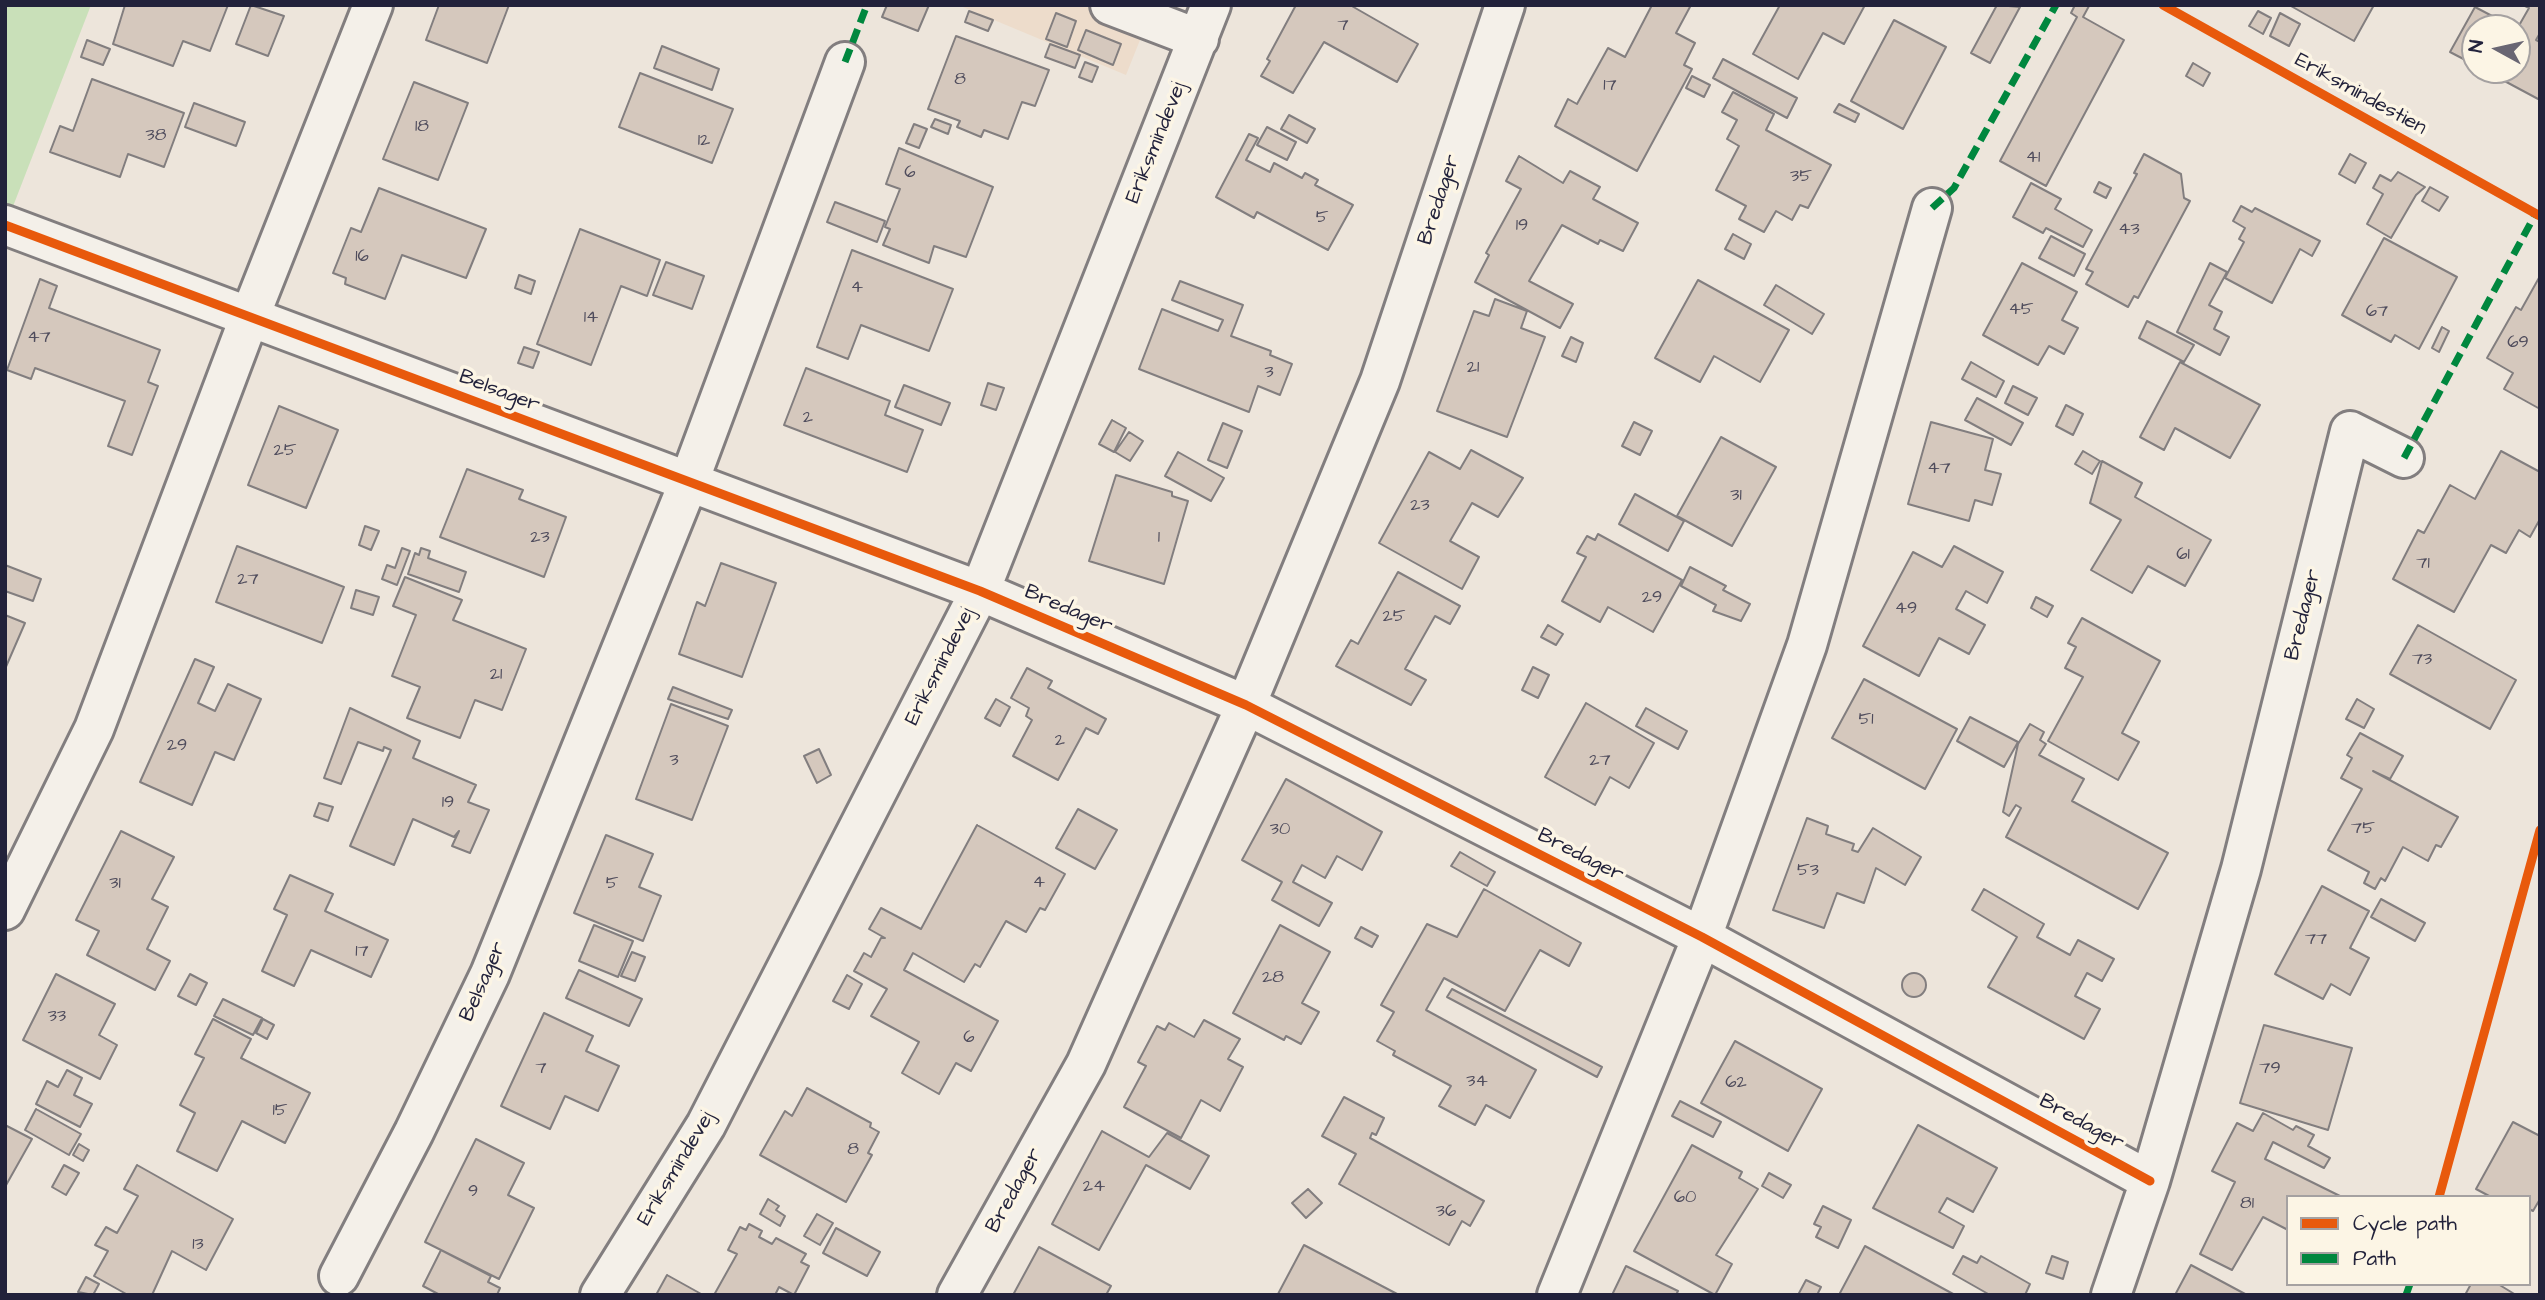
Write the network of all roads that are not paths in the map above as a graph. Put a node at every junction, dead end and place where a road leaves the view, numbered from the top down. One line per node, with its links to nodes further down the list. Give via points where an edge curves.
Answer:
1 (373, 5): 8 (street)
2 (1110, 5): 4 (street)
3 (1505, 5): 12 (street, Bredager, via 1380,382)
4 (1205, 22): 11 (street, Eriksmindevej)
5 (845, 62): 10 (street, Belsager)
6 (1932, 208): 14 (street, via 1807,645)
7 (5, 225): 8 (street, Belsager)
8 (250, 316): 10 (street, Belsager); 13 (street, via 93,729)
9 (2404, 458): 15 (street, Bredager, via 2350,431 2241,869)
10 (688, 484): 11 (street, Belsager); 16 (street, Belsager, via 490,974)
11 (980, 591): 12 (street, Bredager); 17 (street, Eriksmindevej, via 706,1125)
12 (1246, 705): 14 (street, Bredager); 18 (street, Bredager, via 1086,1064)
13 (5, 910)
14 (1702, 937): 15 (street, Bredager); 19 (street)
15 (2150, 1181): 20 (street, Bredager)
16 (339, 1276)
17 (600, 1295)
18 (957, 1295)
19 (1557, 1295)
20 (2111, 1295)

